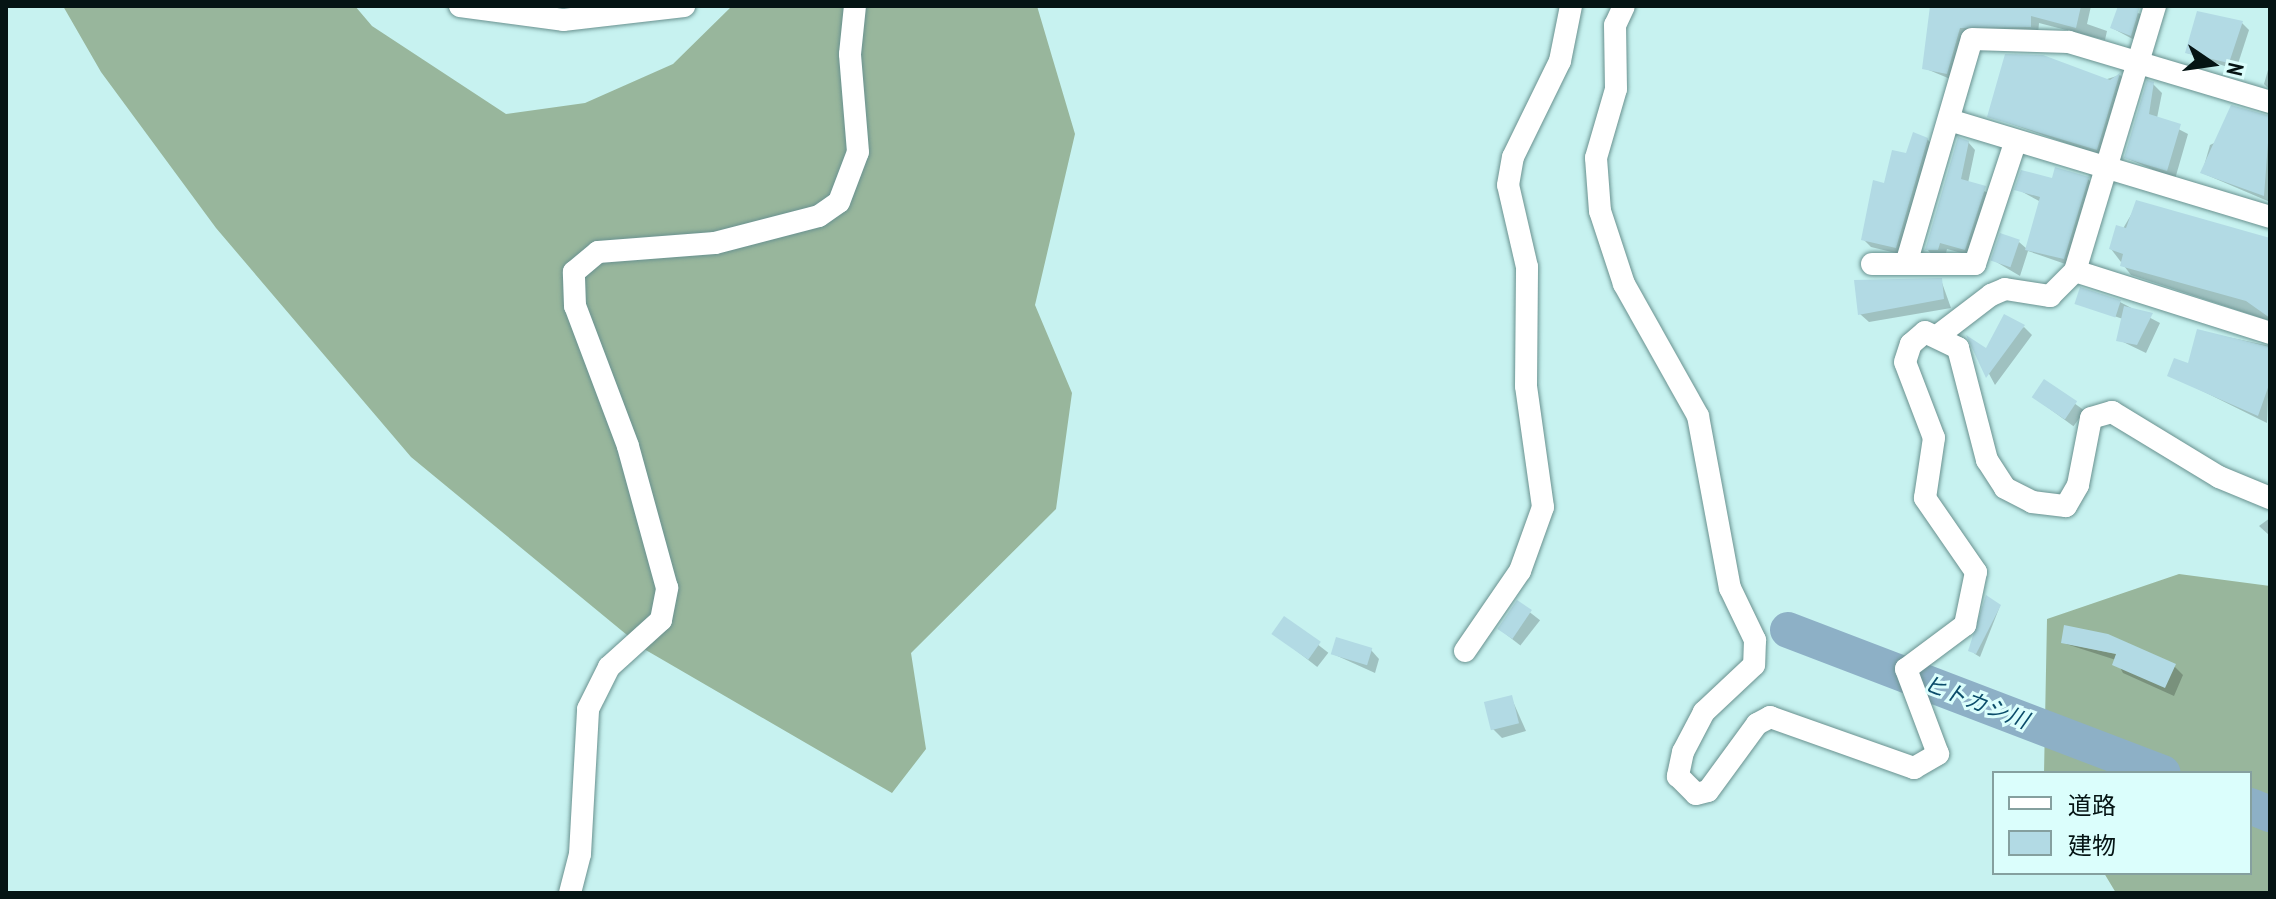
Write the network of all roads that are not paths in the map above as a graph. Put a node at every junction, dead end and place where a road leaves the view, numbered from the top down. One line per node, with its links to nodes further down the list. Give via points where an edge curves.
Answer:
1 (460, 6): 2 (street, via 563,20)
2 (684, 6)
3 (855, 6): 20 (street, via 850,54 858,152 839,202 819,216 715,243 598,252 574,272 575,306 628,446 667,588 661,620 609,667 588,709 580,854)
4 (1571, 6): 19 (street, via 1560,61 1513,157 1508,185 1527,267 1526,386 1543,507 1520,571)
5 (1624, 6): 17 (street, via 1615,25 1616,89 1596,158 1600,211 1624,284 1698,416 1730,588 1755,640 1754,665 1704,712 1683,752 1678,776 1696,794 1708,791 1757,724 1770,717 1914,768 1938,754 1906,669 1965,625 1976,572 1925,498 1934,438 1907,378 1911,344 1925,332)
6 (2155, 6): 7 (street)
7 (2139, 61): 8 (street); 9 (street, via 2069,42 1972,39); 11 (street)
8 (2270, 102)
9 (1949, 120): 10 (street); 14 (street)
10 (2015, 143): 11 (street); 14 (street, via 1975,264)
11 (2108, 169): 12 (street); 15 (street)
12 (2270, 217)
13 (1872, 264): 14 (street)
14 (1906, 264)
15 (2075, 271): 16 (street); 17 (street, via 2050,296 2005,289 1991,295)
16 (2270, 333)
17 (1940, 334): 18 (street, via 1958,348 1987,460 2005,488 2032,502 2066,506 2078,485 2091,418 2112,412 2219,477)
18 (2270, 498)
19 (1465, 651)
20 (570, 893)

